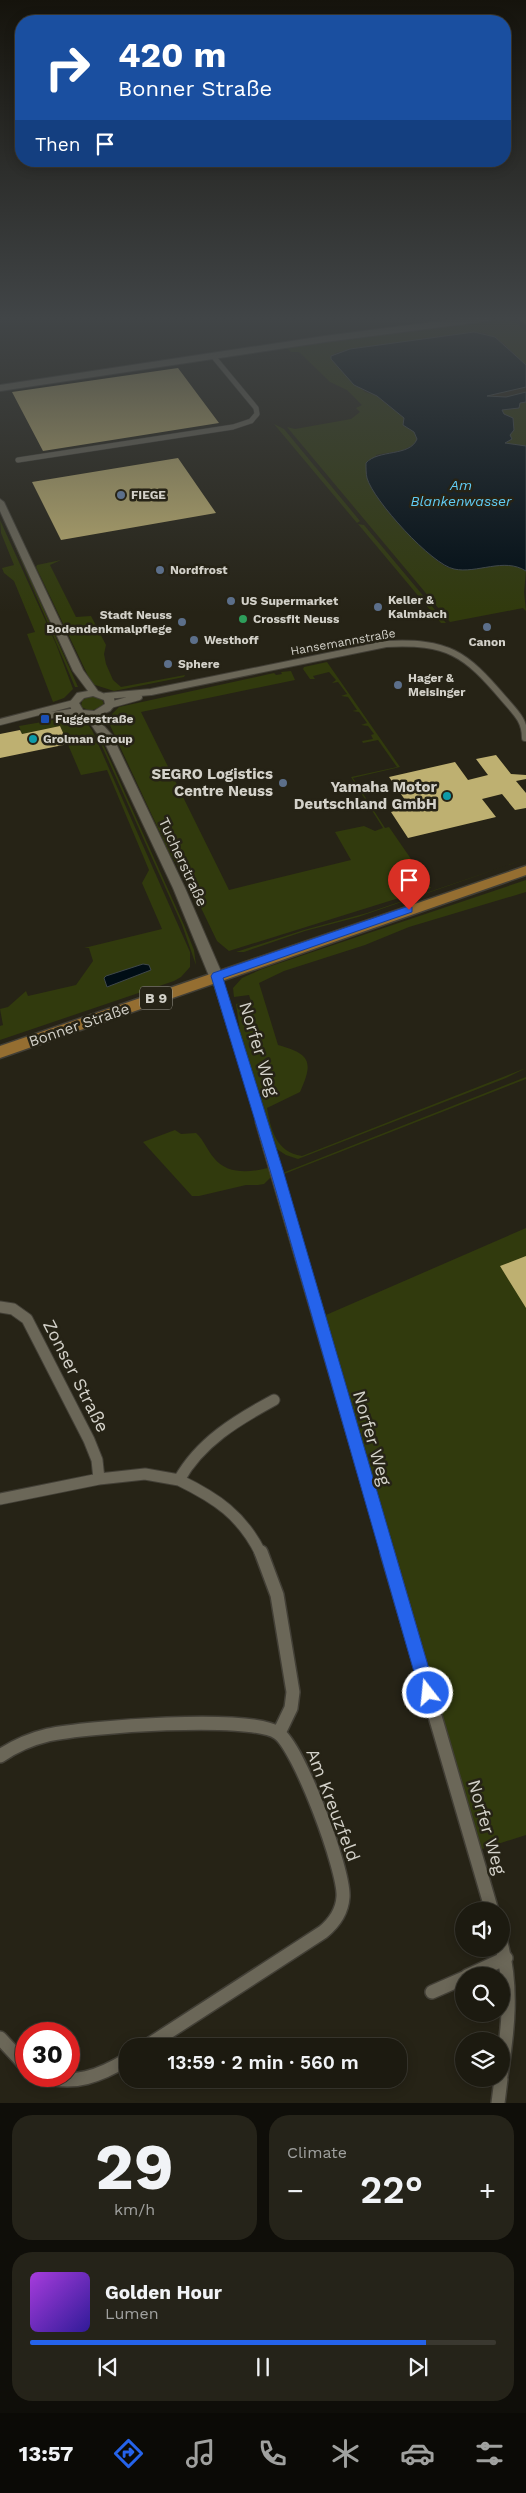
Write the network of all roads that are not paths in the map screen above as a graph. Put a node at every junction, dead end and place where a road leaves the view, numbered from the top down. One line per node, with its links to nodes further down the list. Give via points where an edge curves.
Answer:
1 (255, 416): 2 (street, via 251,421 233,427)
2 (18, 460)
3 (0, 502): 4 (main road)
4 (78, 671): 5 (main road); 6 (main road)
5 (94, 693): 6 (main road); 7 (main road)
6 (78, 703): 8 (main road); 9 (street)
7 (107, 704): 8 (main road); 10 (main road, Tucherstraße, via 103,716); 11 (street, Hansemannstraße, via 151,692 378,646 428,644 456,653 477,666 522,719)
8 (90, 715): 10 (main road, Tucherstraße)
9 (2, 722)
10 (107, 735): 13 (main road, Tucherstraße)
11 (525, 738)
12 (526, 870): 13 (main road, Bonner Straße / B 9)
13 (216, 976): 14 (main road, Bonner Straße / B 9); 22 (street, Norfer Weg, via 276,1170)
14 (0, 1052)
15 (0, 1307): 17 (street, Zonser Straße, via 13,1309 27,1319 89,1440 97,1460)
16 (274, 1400): 18 (street, via 251,1412 207,1445 189,1462)
17 (99, 1479): 18 (street, via 145,1474); 19 (street)
18 (179, 1480): 20 (street, via 214,1497 239,1518 261,1549 275,1583 293,1692 291,1708)
19 (0, 1499)
20 (279, 1734): 21 (street, via 256,1726 229,1724 80,1730 36,1738); 29 (street, Am Kreuzfeld, via 290,1746 316,1804 341,1880 339,1916 324,1932)
21 (0, 1756)
22 (489, 1902)
23 (506, 1958): 24 (street); 27 (street, via 511,1996)
24 (487, 1967)
25 (455, 1982): 26 (street)
26 (432, 1992)
27 (507, 2032)
28 (0, 2038): 30 (street)
29 (160, 2038)
30 (15, 2054)
31 (119, 2064): 32 (street)
32 (80, 2082)
33 (500, 2087): 34 (street)
34 (498, 2103)

